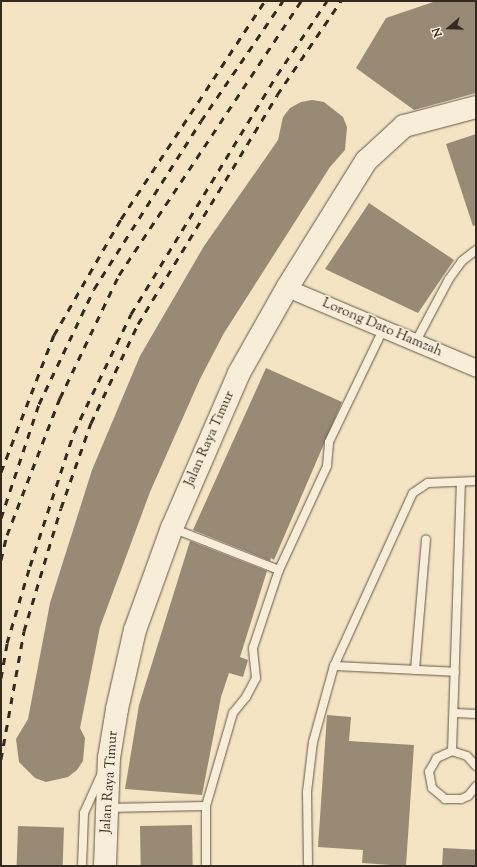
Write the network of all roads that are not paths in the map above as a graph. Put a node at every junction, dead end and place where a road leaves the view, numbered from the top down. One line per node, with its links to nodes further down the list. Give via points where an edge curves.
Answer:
1 (476, 107): 3 (main road, Jalan Raya Timur, via 404,126 366,161)
2 (476, 250): 5 (lane, via 462,261 449,279)
3 (288, 288): 4 (street, Lorong Dato Hamzah); 9 (main road, Jalan Raya Timur, via 239,373)
4 (383, 330): 5 (street, Lorong Dato Hamzah); 11 (lane, via 329,442 327,466)
5 (416, 343): 6 (street, Lorong Dato Hamzah)
6 (476, 368)
7 (476, 481): 8 (lane)
8 (461, 483): 12 (lane, via 428,483 413,493); 14 (lane)
9 (172, 528): 11 (lane); 18 (main road, Jalan Raya Timur, via 135,630 117,708)
10 (426, 538): 13 (lane)
11 (279, 570): 21 (lane, via 253,648 256,678 234,713)
12 (334, 666): 13 (lane); 23 (lane, via 313,742 307,792)
13 (415, 670): 14 (lane)
14 (455, 672): 15 (lane)
15 (454, 712): 16 (lane); 17 (lane)
16 (476, 714)
17 (452, 751): 19 (lane, via 467,756); 20 (lane, via 444,753 432,764 432,788 445,799 453,801 468,796)
18 (109, 758): 22 (main road, Jalan Raya Timur); 24 (lane, via 84,813)
19 (476, 766)
20 (476, 786)
21 (206, 806): 22 (lane); 26 (lane)
22 (106, 808): 25 (main road, Jalan Raya Timur)
23 (308, 863)
24 (82, 866)
25 (105, 866)
26 (206, 866)

